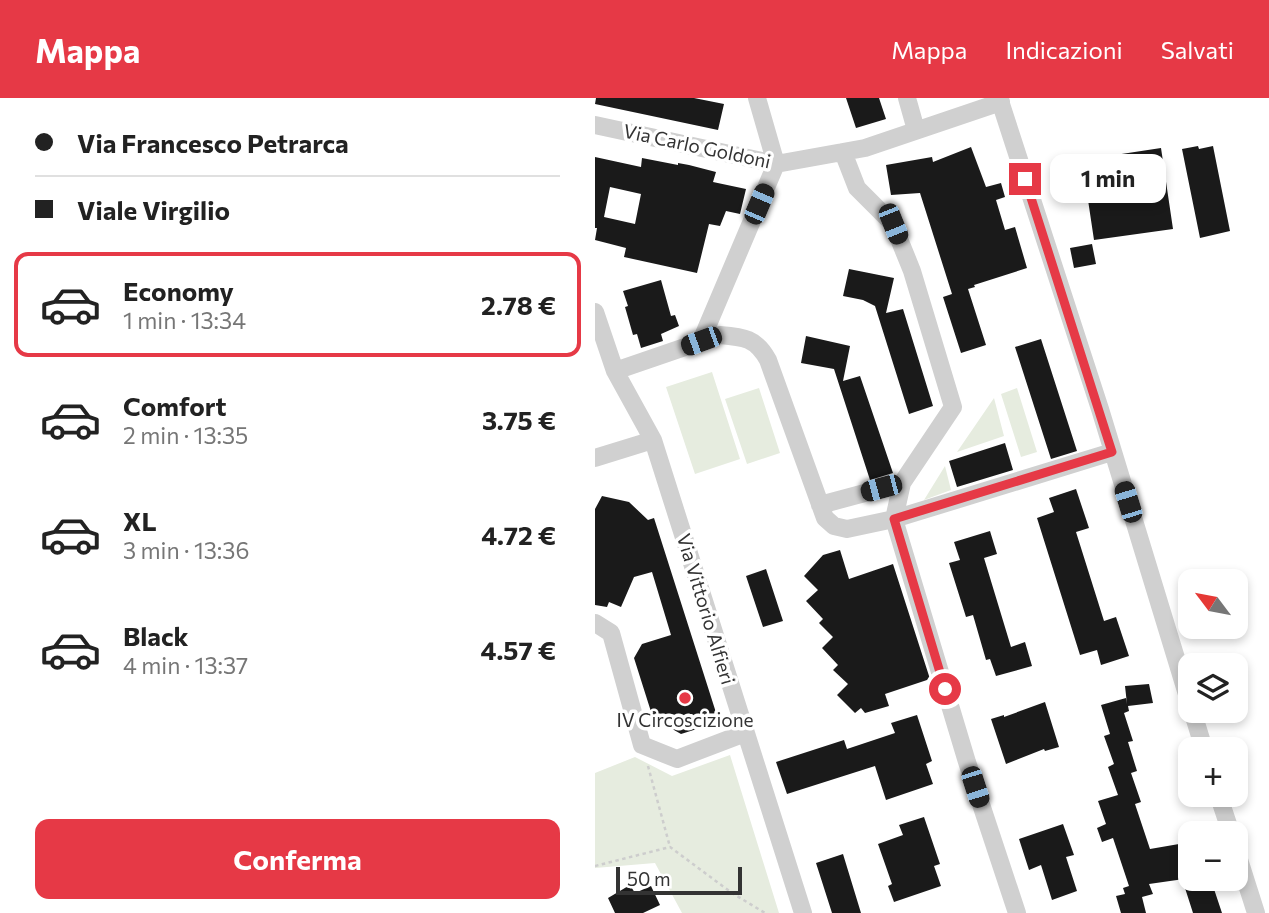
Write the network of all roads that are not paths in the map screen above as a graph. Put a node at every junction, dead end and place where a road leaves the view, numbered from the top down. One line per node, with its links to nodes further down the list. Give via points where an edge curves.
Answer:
1 (757, 98): 7 (street)
2 (907, 98): 5 (street)
3 (1000, 100): 5 (street, Via Carlo Goldoni); 12 (street)
4 (595, 125): 7 (street, Via Carlo Goldoni)
5 (916, 130): 6 (street, Via Carlo Goldoni)
6 (843, 152): 7 (street, Via Carlo Goldoni); 14 (street, via 857,188 893,224 953,407)
7 (776, 164): 9 (street)
8 (596, 319): 10 (street, Via Vittorio Alfieri)
9 (701, 341): 10 (street); 15 (street, via 737,336 763,351)
10 (615, 371): 11 (street, Via Vittorio Alfieri)
11 (653, 440): 13 (street); 19 (street, Via Vittorio Alfieri)
12 (1112, 452): 16 (street); 18 (street)
13 (595, 458)
14 (902, 483): 15 (street); 16 (street)
15 (820, 505): 16 (street, via 825,518 847,529)
16 (894, 519): 22 (street)
17 (595, 623): 19 (street, via 611,633 642,745 677,759)
18 (1178, 665)
19 (745, 733): 21 (street, Via Vittorio Alfieri)
20 (1248, 888): 23 (street)
21 (803, 913)
22 (1017, 913)
23 (1256, 913)

